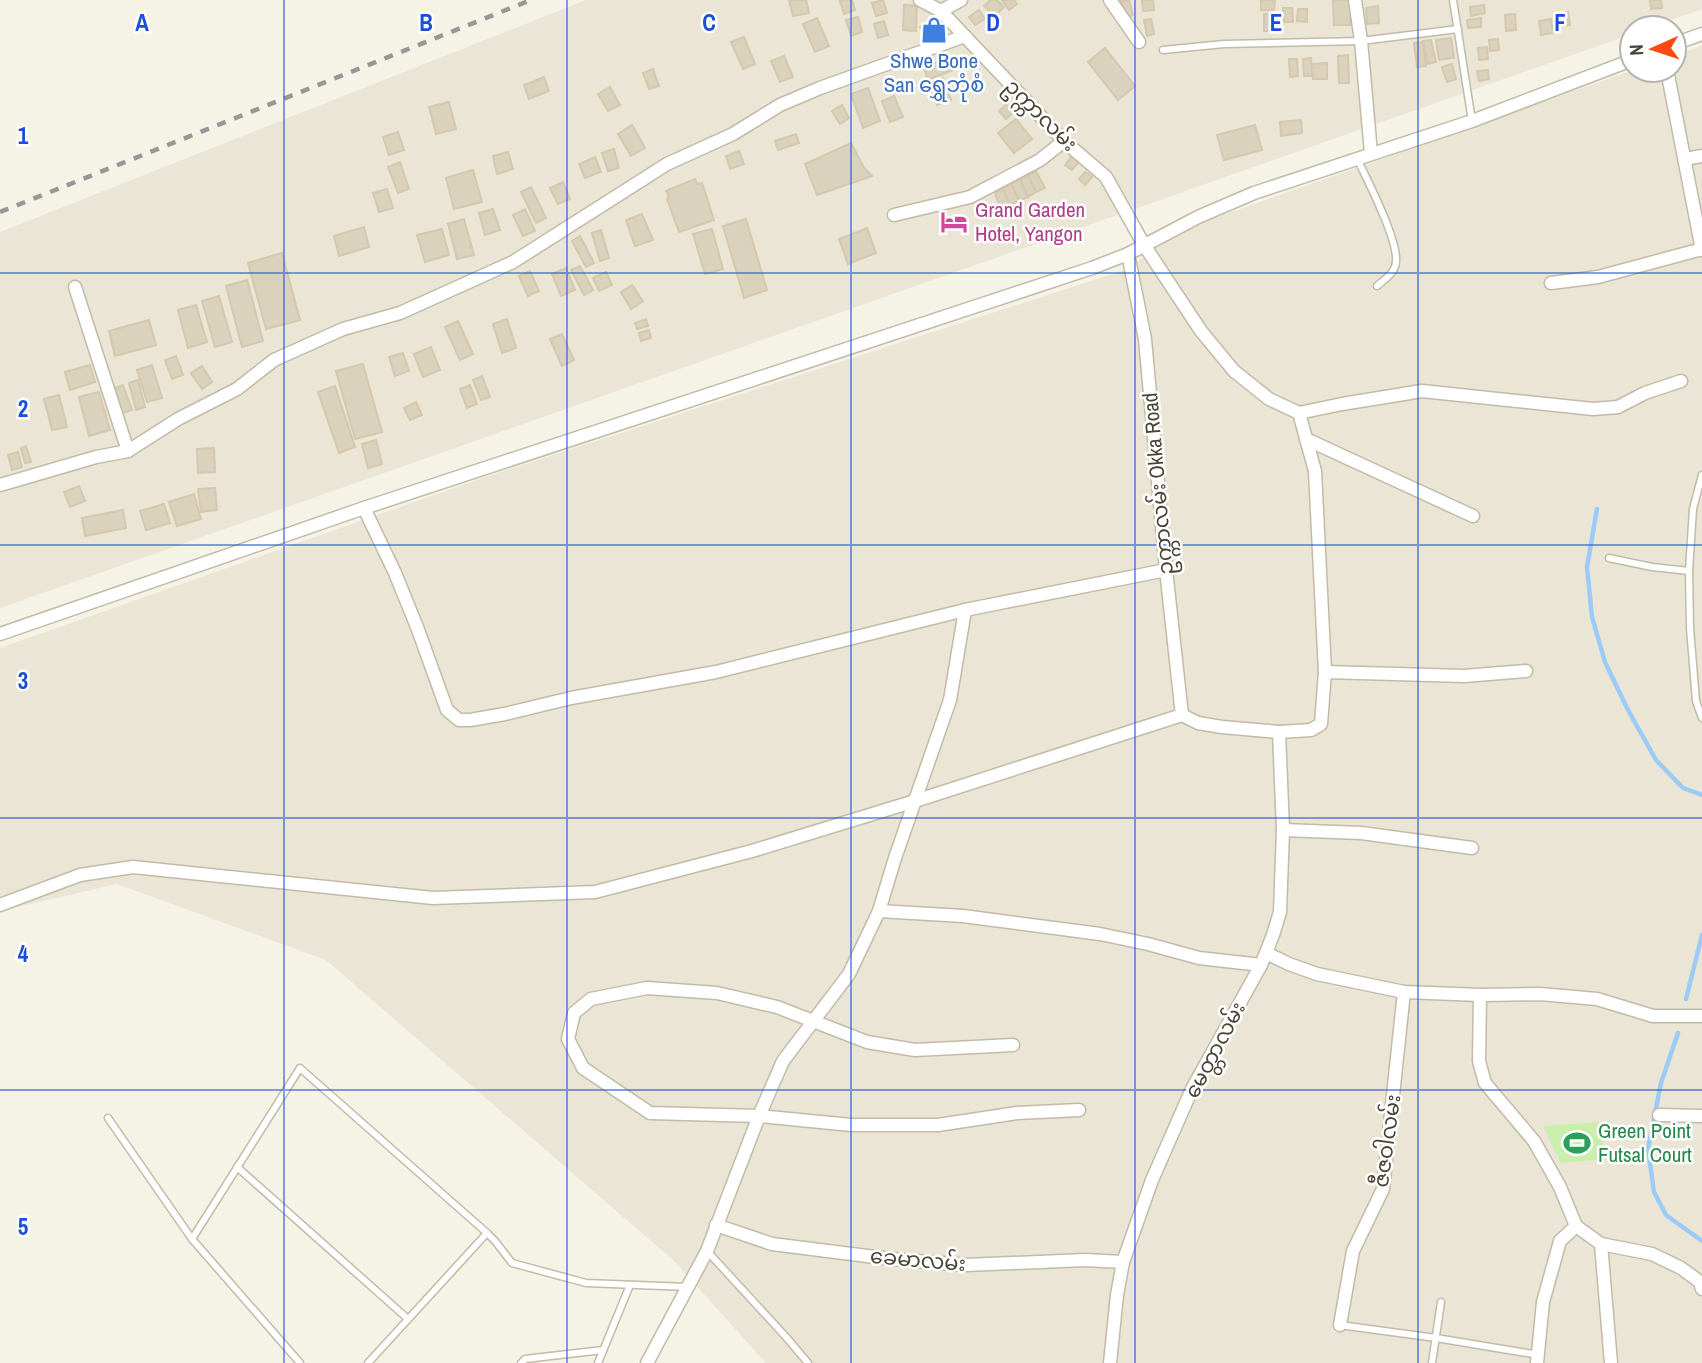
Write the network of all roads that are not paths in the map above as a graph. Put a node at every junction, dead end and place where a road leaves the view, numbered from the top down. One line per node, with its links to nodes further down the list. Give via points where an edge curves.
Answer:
1 (920, 0): 6 (street, ဥက္ကာလမ်း)
2 (961, 0): 6 (street)
3 (1110, 0): 10 (street)
4 (1355, 0): 9 (street)
5 (1453, 0): 7 (lane)
6 (942, 11): 8 (street, ဥက္ကာလမ်း)
7 (1458, 29): 9 (lane); 14 (lane)
8 (965, 36): 15 (street, ဥက္ကာလမ်း); 30 (street, via 780,105 733,134 667,164 513,262 400,313 343,329 274,360 237,388)
9 (1361, 41): 11 (lane); 16 (street)
10 (1139, 42)
11 (1163, 50)
12 (1618, 65): 14 (street)
13 (1670, 84): 19 (street)
14 (1472, 121): 16 (street)
15 (1064, 141): 20 (street, via 1040,160 970,197); 21 (street, ဥက္ကာလမ်း, via 1106,177)
16 (1371, 153): 18 (street)
17 (1702, 156): 19 (street)
18 (1357, 158): 21 (street, via 1254,193); 25 (lane, via 1395,249 1397,263)
19 (1685, 159): 22 (street)
20 (894, 215)
21 (1144, 245): 23 (street); 28 (street, ဥက္ကာလမ်း, via 1201,331 1234,371 1269,399)
22 (1702, 249): 24 (street, via 1598,277)
23 (1128, 254): 33 (street); 36 (street, ဥက္ကာလမ်း Okka Road, via 1145,340)
24 (1551, 283)
25 (1377, 286)
26 (75, 287): 30 (street)
27 (1681, 381): 28 (street, via 1618,407 1562,407 1422,391)
28 (1299, 413): 29 (street)
29 (1306, 439): 34 (street); 41 (street, via 1315,471)
30 (128, 451): 32 (street)
31 (1702, 475): 37 (lane, via 1693,509)
32 (0, 485)
33 (365, 508): 38 (street, via 447,710 459,720 716,672); 39 (street)
34 (1473, 516)
35 (1609, 558): 37 (lane)
36 (1166, 570): 38 (street); 42 (street, ဥက္ကာလမ်း Okka Road)
37 (1689, 571): 43 (lane, via 1696,701)
38 (965, 610): 45 (street, via 950,700)
39 (0, 634)
40 (1526, 671): 41 (street, via 1464,676)
41 (1325, 672): 44 (street, via 1321,724 1311,730)
42 (1182, 715): 44 (street, via 1198,723); 45 (street)
43 (1702, 718)
44 (1279, 732): 46 (street, မေတ္တာလမ်း)
45 (915, 801): 48 (street, via 596,892 433,898 133,867 80,875); 49 (street)
46 (1283, 830): 47 (street, via 1361,833); 50 (street, မေတ္တာလမ်း, via 1280,912)
47 (1472, 848)
48 (0, 905)
49 (879, 911): 50 (street, via 963,916 1100,934 1199,958); 54 (street, via 849,974)
50 (1263, 959): 51 (street); 68 (street, မေတ္တာလမ်း, via 1192,1089)
51 (1404, 992): 52 (street); 74 (street, ဇီဇဝါလမ်း, via 1384,1189 1353,1251)
52 (1480, 995): 53 (street, via 1597,999 1653,1016); 63 (street, via 1479,1061 1485,1083 1534,1141)
53 (1702, 1016)
54 (812, 1021): 55 (street, via 867,1042 915,1050); 58 (street, via 783,1061); 58 (street, via 777,1007 717,993 647,988 590,999 573,1013 568,1039 583,1068 650,1113)
55 (1013, 1045)
56 (1079, 1110): 58 (street, via 1017,1113 938,1125 851,1125)
57 (1659, 1115): 59 (street)
58 (759, 1116): 62 (street)
59 (1702, 1116)
60 (108, 1118): 65 (lane)
61 (237, 1167): 64 (lane, via 300,1068); 65 (lane); 73 (lane)
62 (716, 1225): 67 (street); 68 (street, ခေမာလမ်း, via 772,1244 903,1260 965,1265)
63 (1576, 1226): 66 (street); 77 (street, via 1560,1241 1543,1302)
64 (486, 1233): 70 (lane, via 512,1264 586,1283); 73 (lane)
65 (192, 1239): 78 (lane)
66 (1601, 1244): 69 (street, via 1652,1254); 86 (street)
67 (707, 1251): 71 (street); 83 (lane)
68 (1123, 1262): 84 (street, မေတ္တာလမ်း)
69 (1701, 1283)
70 (630, 1285): 71 (lane); 76 (lane)
71 (688, 1287): 82 (street)
72 (1441, 1302): 75 (lane)
73 (408, 1319): 79 (lane)
74 (1340, 1325): 75 (lane)
75 (1436, 1338): 77 (lane); 85 (lane)
76 (603, 1350): 80 (lane); 81 (lane)
77 (1538, 1359)
78 (300, 1363)
79 (368, 1363)
80 (521, 1363)
81 (598, 1363)
82 (647, 1363)
83 (807, 1363)
84 (1110, 1363)
85 (1432, 1363)
86 (1611, 1363)

